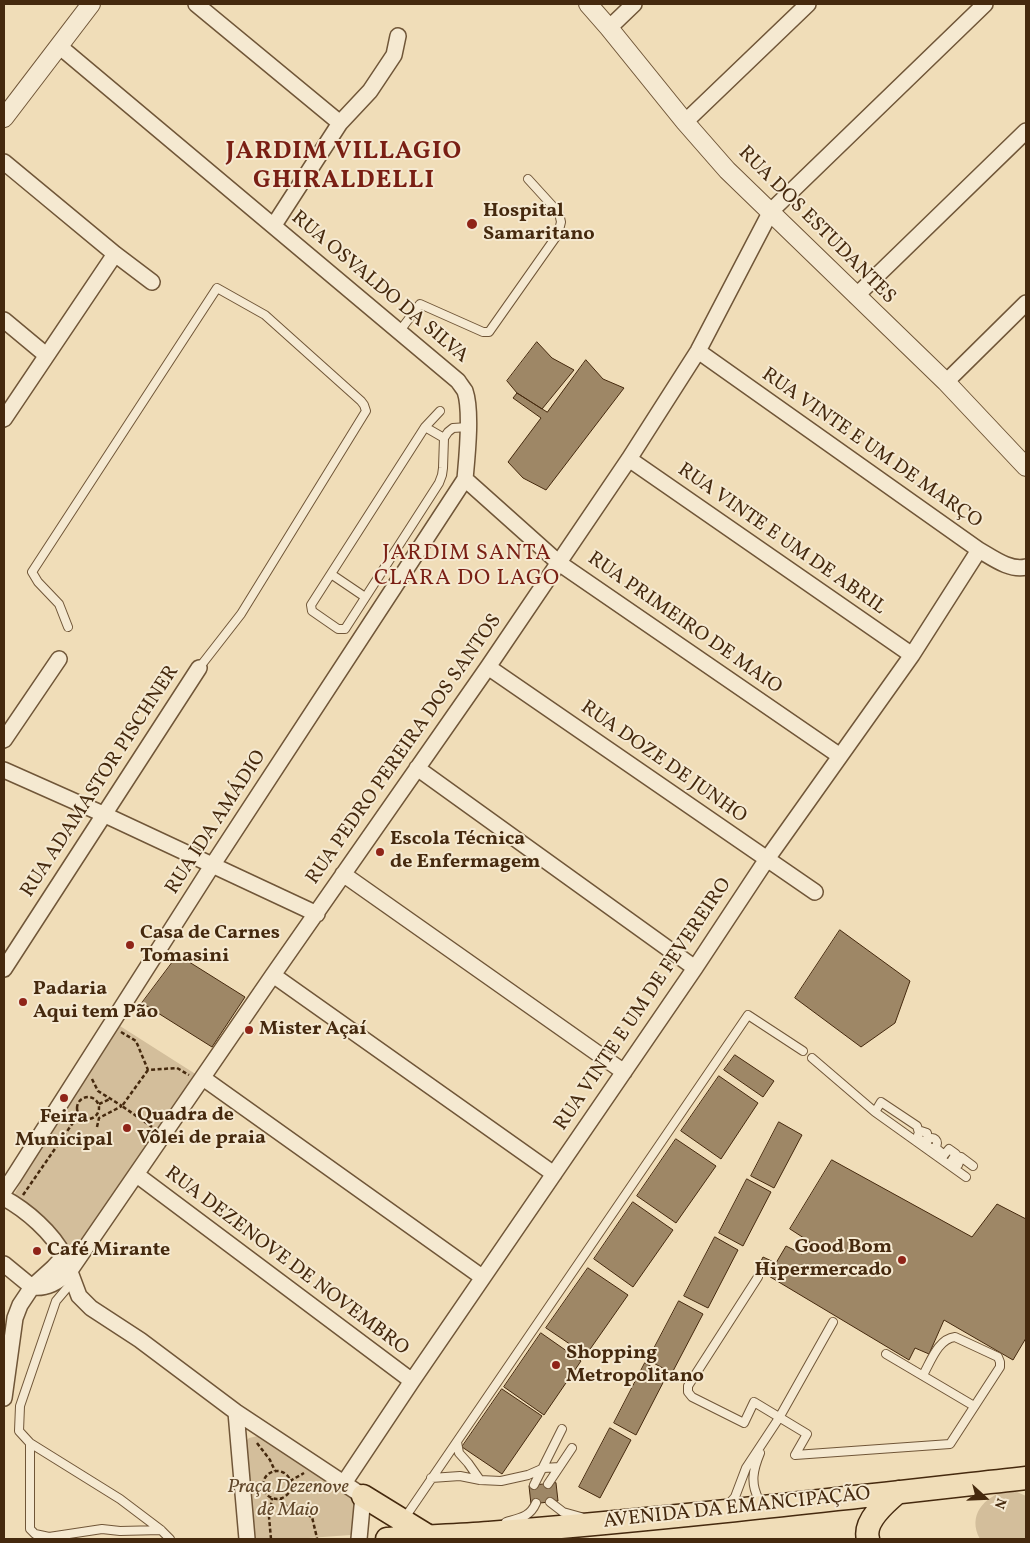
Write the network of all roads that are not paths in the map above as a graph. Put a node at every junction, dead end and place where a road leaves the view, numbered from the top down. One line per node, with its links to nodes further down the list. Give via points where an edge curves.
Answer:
1 (91, 4): 9 (street)
2 (196, 4): 12 (street)
3 (588, 4): 7 (street, RUA DOS ESTUDANTES)
4 (634, 4): 7 (street)
5 (808, 4): 11 (street)
6 (985, 4): 16 (street, RUA PEDRO PEREIRA DOS SANTOS)
7 (609, 28): 11 (street, RUA DOS ESTUDANTES)
8 (398, 36): 12 (street, via 394,55 370,90)
9 (59, 46): 10 (street); 17 (street, RUA OSVALDO DA SILVA)
10 (4, 118)
11 (685, 122): 16 (street, RUA DOS ESTUDANTES, via 727,170)
12 (340, 123): 17 (street)
13 (1026, 131): 20 (street)
14 (4, 162): 18 (street)
15 (528, 179): 23 (lane, via 559,213 558,234 489,332 420,304)
16 (771, 211): 20 (street, RUA DOS ESTUDANTES); 24 (street, RUA PEDRO PEREIRA DOS SANTOS)
17 (274, 225): 23 (street, RUA OSVALDO DA SILVA)
18 (114, 254): 19 (street); 25 (street)
19 (152, 282)
20 (856, 296): 26 (street, RUA DOS ESTUDANTES)
21 (1026, 303): 26 (street)
22 (4, 320): 25 (street)
23 (399, 332): 30 (street, RUA OSVALDO DA SILVA, via 458,381 468,404)
24 (698, 351): 32 (street, RUA PEDRO PEREIRA DOS SANTOS); 35 (street, RUA VINTE E UM DE MARÇO)
25 (46, 355): 28 (street)
26 (946, 382): 33 (street, RUA DOS ESTUDANTES)
27 (440, 411): 29 (lane)
28 (4, 419)
29 (425, 427): 31 (lane); 38 (lane)
30 (468, 427): 31 (lane, via 454,428); 34 (street, RUA OSVALDO DA SILVA)
31 (444, 438): 39 (lane, via 439,483)
32 (629, 459): 36 (street, RUA PEDRO PEREIRA DOS SANTOS); 41 (street, RUA VINTE E UM DE ABRIL)
33 (1026, 467)
34 (465, 479): 36 (street, RUA PRIMEIRO DE MAIO); 51 (street, RUA IDA AMÁDIO)
35 (979, 550): 37 (street, RUA VINTE E UM DE MARÇO, via 1013,568); 41 (street, RUA VINTE E UM DE FEVEREIRO)
36 (558, 563): 43 (street, RUA PEDRO PEREIRA DOS SANTOS); 46 (street, RUA PRIMEIRO DE MAIO)
37 (1026, 567)
38 (331, 574): 39 (lane); 39 (lane, via 311,605 312,611 342,630)
39 (365, 597)
40 (68, 627): 44 (lane, via 59,604 32,572 217,288 264,315 361,401 366,411 240,614)
41 (912, 655): 46 (street, RUA VINTE E UM DE FEVEREIRO)
42 (59, 659): 45 (street)
43 (488, 667): 47 (street, RUA PEDRO PEREIRA DOS SANTOS); 50 (street, RUA DOZE DE JUNHO)
44 (199, 668): 49 (street, RUA ADAMASTOR PISCHNER)
45 (4, 740)
46 (840, 756): 50 (street, RUA VINTE E UM DE FEVEREIRO)
47 (417, 768): 52 (street, RUA PEDRO PEREIRA DOS SANTOS); 55 (street)
48 (4, 770): 49 (street)
49 (103, 814): 51 (street); 56 (street, RUA ADAMASTOR PISCHNER)
50 (767, 859): 53 (street, RUA DOZE DE JUNHO); 55 (street, RUA VINTE E UM DE FEVEREIRO)
51 (213, 865): 54 (street); 67 (street, RUA IDA AMÁDIO)
52 (343, 874): 54 (street, RUA PEDRO PEREIRA DOS SANTOS); 60 (street)
53 (815, 892)
54 (317, 914): 57 (street, RUA PEDRO PEREIRA DOS SANTOS)
55 (695, 968): 60 (street, RUA VINTE E UM DE FEVEREIRO)
56 (4, 969)
57 (273, 975): 61 (street, RUA PEDRO PEREIRA DOS SANTOS); 65 (street)
58 (802, 1051): 85 (lane, via 748,1015)
59 (812, 1058): 62 (lane)
60 (624, 1072): 65 (street, RUA VINTE E UM DE FEVEREIRO)
61 (204, 1078): 64 (street, RUA PEDRO PEREIRA DOS SANTOS); 73 (street)
62 (875, 1112): 63 (lane, via 881,1102 917,1126 919,1140 928,1140 928,1146 935,1147 944,1155 949,1149 956,1154 952,1160 958,1165 961,1157); 66 (lane)
63 (973, 1166)
64 (137, 1174): 72 (street, RUA PEDRO PEREIRA DOS SANTOS); 78 (street, RUA DEZENOVE DE NOVEMBRO)
65 (554, 1174): 73 (street, RUA VINTE E UM DE FEVEREIRO)
66 (966, 1177)
67 (4, 1191)
68 (10, 1201): 69 (street, via 32,1217)
69 (64, 1256): 72 (street); 74 (street)
70 (4, 1264): 74 (street)
71 (758, 1276): 82 (lane, via 688,1386 688,1392 744,1423 754,1402)
72 (71, 1277): 74 (street, via 44,1287); 81 (street, via 79,1296 91,1308 140,1340); 86 (lane, via 56,1301 20,1406 19,1431)
73 (482, 1277): 78 (street, RUA VINTE E UM DE FEVEREIRO)
74 (32, 1287): 79 (street, via 16,1318)
75 (833, 1322): 82 (lane)
76 (886, 1354): 77 (lane)
77 (923, 1375): 80 (lane); 80 (lane, via 940,1344 948,1338 955,1337 998,1358 1000,1367)
78 (412, 1380): 93 (street, RUA VINTE E UM DE FEVEREIRO)
79 (4, 1398)
80 (974, 1406): 82 (lane, via 950,1444 795,1455 807,1434)
81 (236, 1412): 93 (street); 108 (street)
82 (778, 1418): 84 (lane)
83 (562, 1429): 89 (lane)
84 (770, 1430): 100 (lane, via 754,1468 754,1491 759,1500); 101 (lane, via 746,1468 735,1497 727,1506)
85 (457, 1442): 90 (lane); 92 (lane, via 459,1454)
86 (30, 1443): 104 (lane, via 120,1499); 104 (lane, via 30,1529 35,1534 49,1536 102,1529)
87 (572, 1448): 88 (lane)
88 (559, 1467): 89 (lane); 94 (lane)
89 (544, 1468): 92 (lane, via 516,1479); 95 (lane)
90 (431, 1478): 92 (lane, via 460,1476); 102 (lane)
91 (1026, 1478): 96 (main road, AVENIDA DA EMANCIPAÇÃO)
92 (480, 1480)
93 (344, 1483): 97 (street)
94 (548, 1484)
95 (534, 1485)
96 (898, 1492): 100 (main road, AVENIDA DA EMANCIPAÇÃO); 111 (main road, via 872,1519)
97 (363, 1496): 102 (main road); 109 (street)
98 (550, 1502): 103 (lane, via 563,1512 584,1518)
99 (536, 1503): 105 (lane, via 532,1512 522,1517)
100 (779, 1505): 101 (main road, AVENIDA DA EMANCIPAÇÃO)
101 (710, 1512): 103 (main road, AVENIDA DA EMANCIPAÇÃO)
102 (403, 1520): 106 (main road)
103 (623, 1520): 105 (main road, AVENIDA DA EMANCIPAÇÃO)
104 (161, 1530): 107 (lane)
105 (461, 1535): 106 (main road, AVENIDA DA EMANCIPAÇÃO)
106 (428, 1536): 110 (main road, AVENIDA DA EMANCIPAÇÃO)
107 (169, 1538)
108 (247, 1539)
109 (359, 1539)
110 (387, 1539)
111 (868, 1539)

